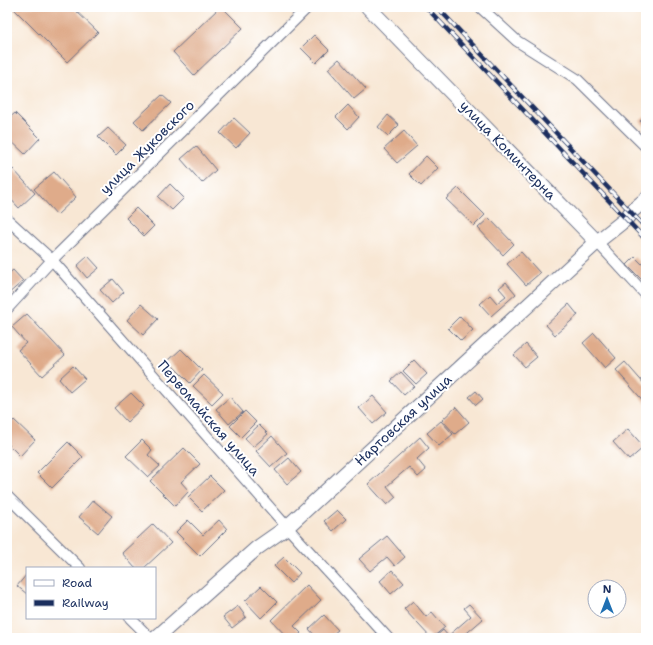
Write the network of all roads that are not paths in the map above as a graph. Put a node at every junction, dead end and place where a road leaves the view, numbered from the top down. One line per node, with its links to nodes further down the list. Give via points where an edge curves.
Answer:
1 (308, 7): 8 (street, улица Жуковского)
2 (368, 7): 7 (street, улица Коминтерна)
3 (480, 7): 4 (street, via 517,41 577,79)
4 (646, 147)
5 (646, 199): 7 (street, Нартовская улица)
6 (7, 219): 8 (street, Первомайская улица)
7 (597, 242): 9 (street, улица Коминтерна); 12 (street, Нартовская улица)
8 (52, 260): 10 (street, улица Жуковского); 12 (street, Первомайская улица)
9 (646, 295)
10 (7, 309)
11 (7, 496): 13 (street)
12 (286, 527): 16 (street, Нартовская улица, via 257,548); 17 (street, Первомайская улица)
13 (79, 567)
14 (131, 619): 15 (street)
15 (150, 638)
16 (156, 638)
17 (388, 638)

